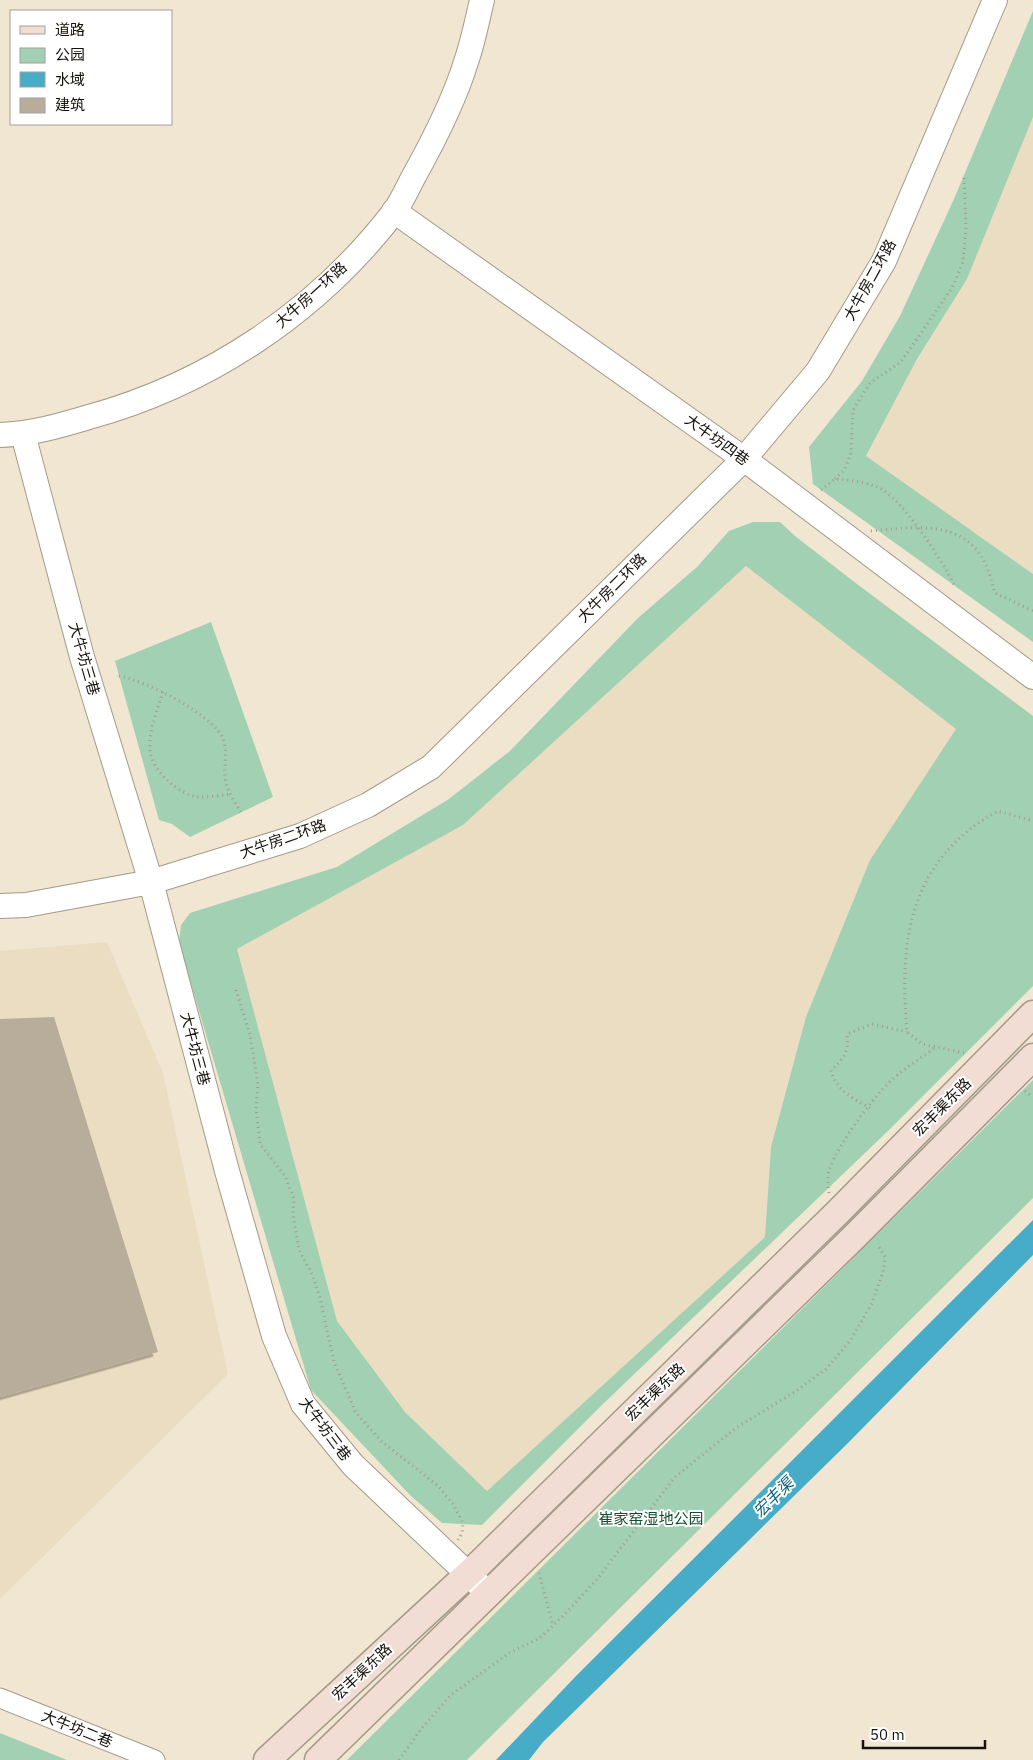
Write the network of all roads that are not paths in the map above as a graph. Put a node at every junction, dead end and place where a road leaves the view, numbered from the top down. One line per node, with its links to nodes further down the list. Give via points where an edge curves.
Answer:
1 (482, 0): 3 (street, 大牛房一环路, via 466,63 429,150)
2 (995, 0): 6 (street, 大牛房二环路, via 884,261 818,371)
3 (394, 211): 4 (street, 大牛房一环路, via 333,278 267,334 237,354 159,394 116,410); 6 (street, 大牛坊四巷)
4 (23, 434): 5 (street, 大牛房一环路); 8 (street, 大牛坊三巷, via 82,657)
5 (0, 435)
6 (744, 459): 7 (street, 大牛坊四巷); 8 (street, 大牛房二环路, via 431,767 368,805 300,836)
7 (1033, 677)
8 (151, 882): 9 (street, 大牛房二环路, via 26,905); 12 (street, 大牛坊三巷, via 271,1327 303,1404 352,1465)
9 (0, 906)
10 (1033, 1014): 12 (main road, 宏丰渠东路, via 839,1211)
11 (1033, 1057): 13 (main road, 宏丰渠东路, via 864,1228)
12 (468, 1573): 13 (street, 大牛坊三巷); 16 (main road, 宏丰渠东路)
13 (489, 1594): 17 (main road, 宏丰渠东路)
14 (0, 1698): 15 (street, 大牛坊二巷)
15 (155, 1760)
16 (267, 1760)
17 (318, 1760)

